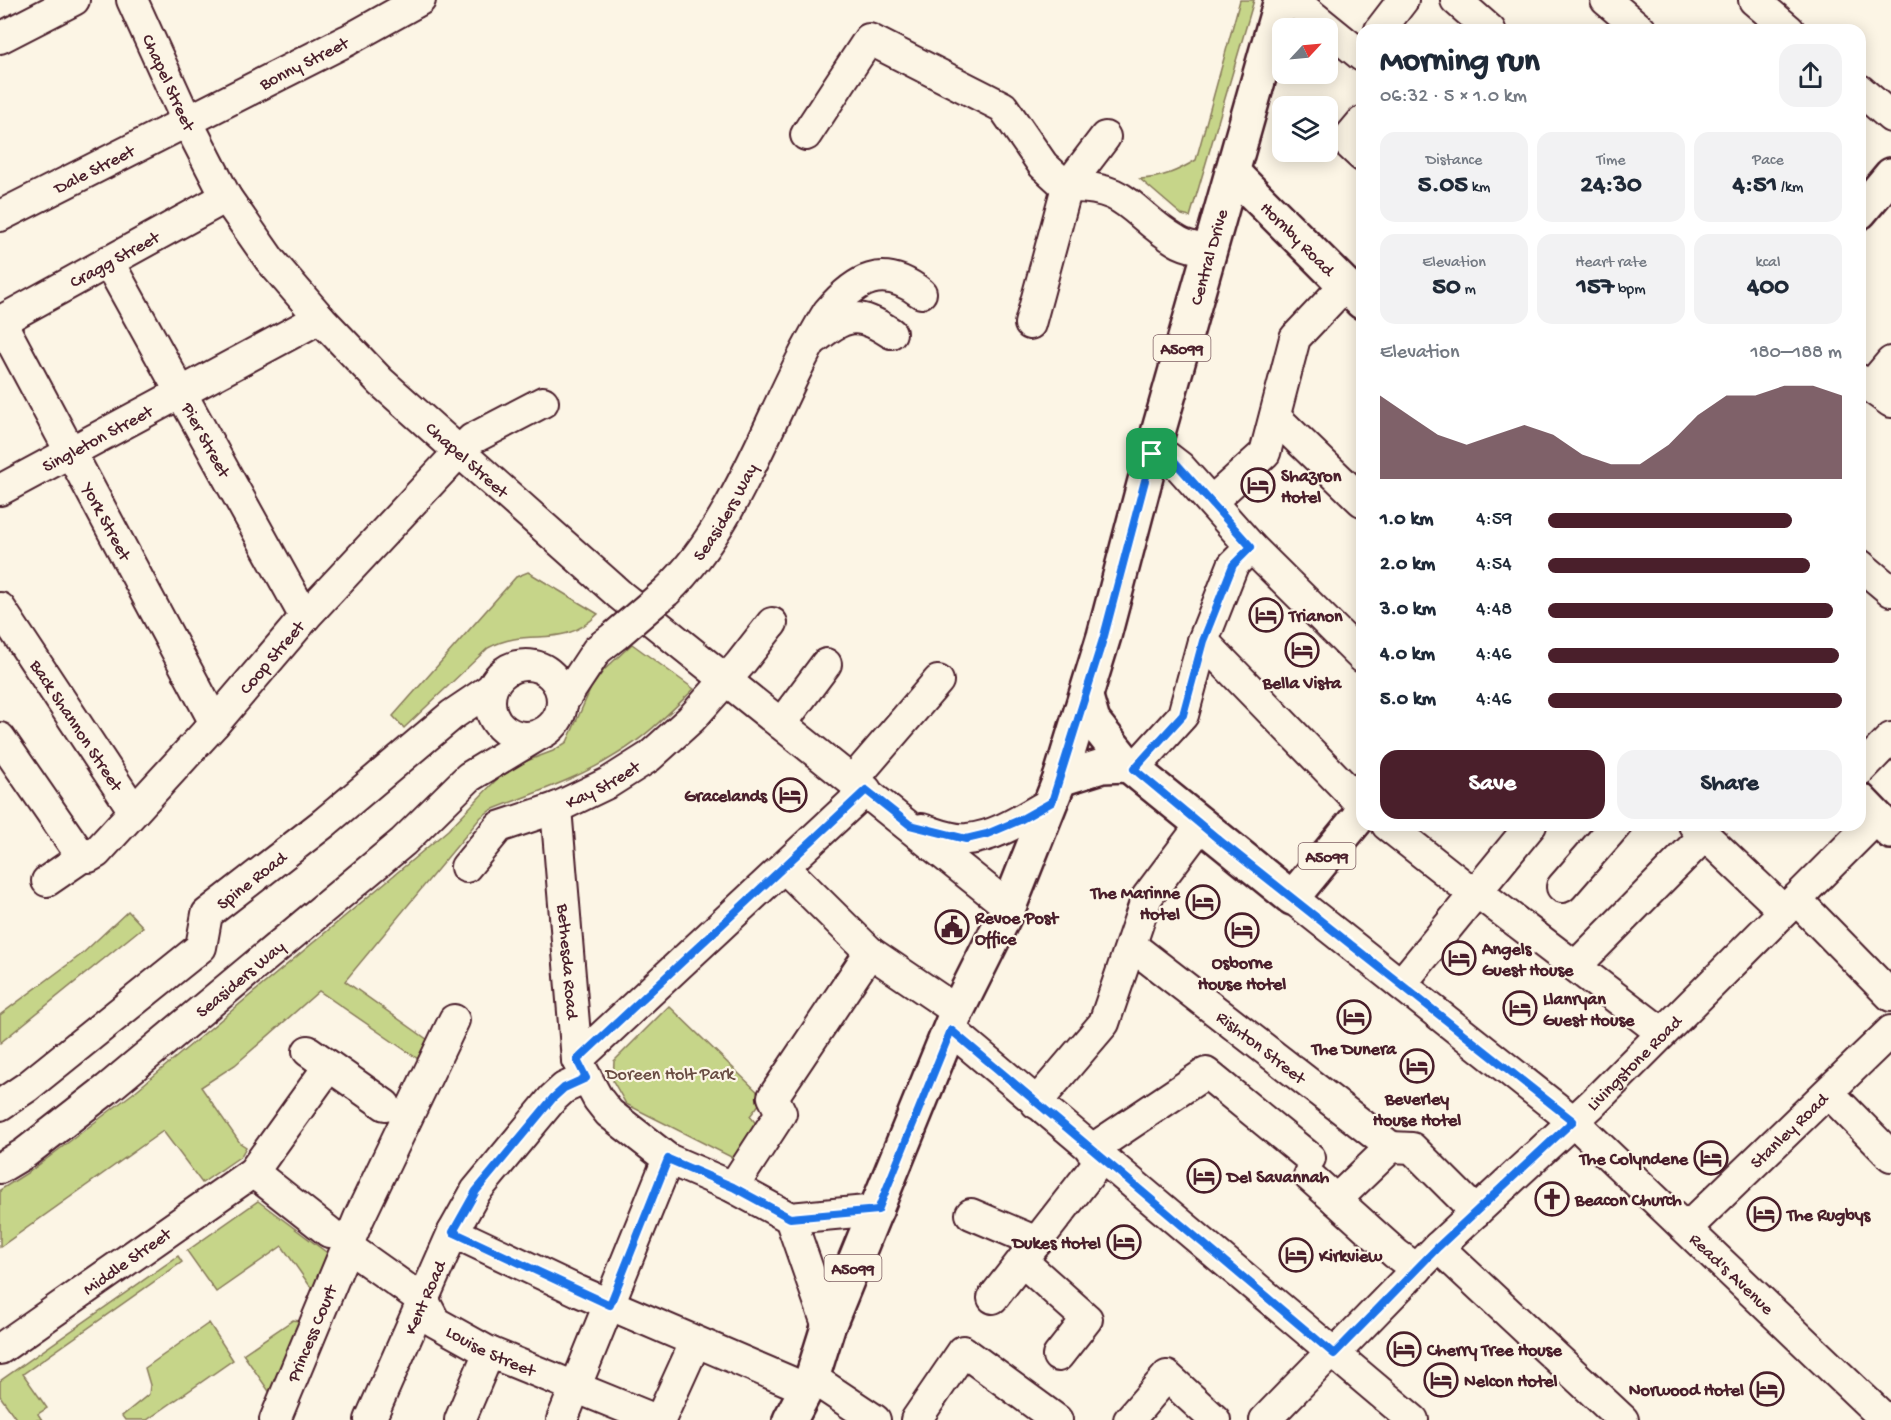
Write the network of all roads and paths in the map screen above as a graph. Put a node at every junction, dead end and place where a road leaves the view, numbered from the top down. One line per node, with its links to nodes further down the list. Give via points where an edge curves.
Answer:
1 (74, 0): 14 (street)
2 (132, 0): 18 (street, Chapel Street)
3 (420, 0): 18 (street, Bonny Street)
4 (1281, 0): 23 (main road, Central Drive / A5099)
5 (1293, 0): 15 (street)
6 (1403, 0): 10 (street)
7 (1456, 0): 11 (street)
8 (1606, 0): 12 (street)
9 (1754, 0): 13 (street)
10 (1385, 24)
11 (1483, 24)
12 (1634, 24)
13 (1782, 24)
14 (0, 38)
15 (1356, 49)
16 (1866, 95): 17 (street)
17 (1891, 117)
18 (187, 121): 26 (street, Chapel Street); 28 (street, Dale Street)
19 (1356, 129): 22 (street, via 1346,141)
20 (806, 135): 25 (street, via 869,39 1003,107 1043,165)
21 (1105, 137): 25 (street)
22 (1356, 150)
23 (1233, 173): 29 (main road, Central Drive / A5099); 32 (main road, Hornby Road)
24 (1891, 175): 27 (main road)
25 (1067, 187): 29 (street, via 1108,191 1128,201 1179,243); 35 (street)
26 (226, 197): 30 (street, Cragg Street); 33 (street, Chapel Street, via 270,260)
27 (1866, 205)
28 (0, 216)
29 (1209, 251): 45 (main road, Central Drive / A5099)
30 (108, 261): 34 (street, Cragg Street); 39 (street, Pier Street)
31 (921, 293): 37 (street, Seasiders Way, via 898,278 880,277 857,283 828,312)
32 (1353, 294): 42 (street, via 1295,338)
33 (320, 318): 39 (street, Singleton Street); 44 (street, Chapel Street, via 381,382)
34 (0, 321): 43 (street, York Street)
35 (1030, 324)
36 (891, 333): 37 (street, via 867,318 853,318 837,322)
37 (811, 342): 54 (street, Seasiders Way, bridge, via 717,527 684,574)
38 (1891, 362): 40 (street)
39 (181, 393): 43 (street, Singleton Street); 51 (street, Pier Street)
40 (1872, 394)
41 (543, 402): 44 (street, Coop Street, via 472,439)
42 (1275, 417): 47 (street); 48 (street, via 1265,453)
43 (71, 452): 46 (street, Singleton Street); 63 (street, York Street)
44 (458, 453): 51 (street, Coop Street); 58 (street, Chapel Street, via 620,595)
45 (1152, 454): 48 (street, via 1174,461); 60 (main road, Central Drive / A5099)
46 (0, 490)
47 (1356, 495)
48 (1212, 501): 49 (street)
49 (1251, 547): 53 (street, via 1233,565); 55 (street)
50 (0, 608): 75 (street, Back Shannon Street)
51 (305, 617): 63 (street, Coop Street)
52 (772, 623): 58 (street, Kay Street)
53 (1203, 641): 69 (street, via 1183,715); 73 (street)
54 (607, 643): 57 (street, Seasiders Way); 62 (street, Seasiders Way)
55 (1356, 651)
56 (826, 664): 64 (street)
57 (539, 668): 61 (street, Seasiders Way, via 517,666 498,678); 62 (street, via 556,682)
58 (726, 680): 64 (street, Chapel Street); 74 (street, Kay Street, via 649,757 608,783)
59 (938, 681): 71 (street, Kent Road)
60 (1086, 697): 69 (main road, Read's Avenue / A5099, via 1093,722); 72 (main road, Central Drive / A5099)
61 (492, 702): 65 (street, via 506,732); 70 (street, Seasiders Way); 106 (street, Spine Road, via 452,715 324,823 207,914 201,947)
62 (562, 703): 65 (street, Seasiders Way, via 555,724)
63 (215, 723): 75 (street, Coop Street)
64 (781, 724): 71 (street, Chapel Street)
65 (537, 736): 70 (street, Seasiders Way)
66 (0, 738): 85 (street)
67 (1891, 738): 68 (street)
68 (1866, 764)
69 (1131, 767): 72 (main road, via 1102,766); 78 (main road, Read's Avenue / A5099)
70 (469, 777): 113 (street, Seasiders Way, via 404,842 107,1089)
71 (859, 785): 77 (street, Chapel Street); 87 (street, Kent Road)
72 (1056, 790): 77 (street, Chapel Street, via 1020,820 987,834 966,839); 93 (main road, Central Drive / A5099)
73 (1356, 799)
74 (556, 808): 86 (street, Kay Street, via 499,827); 103 (street, Bethesda Road)
75 (134, 811): 85 (street, Coop Street, via 96,853)
76 (1356, 820): 91 (main road, A5099)
77 (910, 825): 93 (street, Chapel Street)
78 (1201, 825): 91 (main road, Read's Avenue / A5099); 94 (street, via 1148,897)
79 (1395, 831): 90 (street)
80 (1526, 831): 90 (street)
81 (1611, 831): 89 (street)
82 (1698, 831): 96 (street)
83 (1700, 831): 92 (street)
84 (1862, 831): 92 (street, Livingstone Road)
85 (82, 856): 88 (street, Coop Street)
86 (466, 867)
87 (785, 868): 95 (street); 103 (street, Kent Road)
88 (47, 881)
89 (1562, 887)
90 (1475, 892): 96 (street); 97 (street)
91 (1292, 898): 97 (street, Read's Avenue)
92 (1790, 905): 98 (street); 102 (street, Livingstone Road)
93 (1009, 907): 100 (main road, Central Drive / A5099)
94 (1132, 946): 105 (street, via 1104,1023); 109 (street, Rishton Street)
95 (870, 952): 100 (street); 115 (street, via 773,1097 782,1113)
96 (1576, 966): 102 (street)
97 (1401, 984): 108 (street, Read's Avenue)
98 (1891, 996)
99 (454, 1020): 123 (street, Princess Court)
100 (954, 1021): 105 (street); 117 (main road, Central Drive / A5099)
101 (1891, 1031): 104 (street, Stanley Road)
102 (1661, 1032): 108 (street, Livingstone Road)
103 (581, 1069): 112 (street, Bethesda Road, via 609,1113); 122 (street, Kent Road, via 476,1191)
104 (1829, 1092): 111 (street); 121 (street, Stanley Road)
105 (1036, 1104): 110 (street)
106 (0, 1105)
107 (385, 1105): 114 (street, via 319,1059)
108 (1573, 1121): 118 (street, Livingstone Road); 121 (street, Read's Avenue)
109 (1391, 1147): 116 (street); 118 (street, via 1412,1148)
110 (1097, 1154): 116 (street, via 1206,1073 1310,1167); 125 (street); 134 (street)
111 (1891, 1156)
112 (668, 1159): 115 (street, Bethesda Road); 129 (street)
113 (0, 1168)
114 (253, 1172): 123 (street, Louise Street); 132 (street, Middle Street)
115 (733, 1187): 120 (street, Bethesda Road)
116 (1336, 1200): 126 (street)
117 (878, 1210): 120 (street); 130 (main road, Central Drive / A5099)
118 (1476, 1212): 124 (street, Livingstone Road)
119 (971, 1214): 125 (street)
120 (790, 1218): 130 (street)
121 (1688, 1228): 152 (street, Read's Avenue)
122 (453, 1232): 128 (street, Kent Road); 129 (street)
123 (338, 1240): 128 (street, Louise Street); 138 (street, Princess Court)
124 (1438, 1247): 126 (street, Livingstone Road); 151 (street)
125 (1029, 1251): 127 (street); 135 (street, via 1087,1319)
126 (1417, 1269): 134 (street, Livingstone Road)
127 (993, 1298)
128 (424, 1301): 133 (street, Louise Street, via 435,1322); 139 (street, Kent Road)
129 (610, 1305): 131 (street); 137 (street)
130 (828, 1327): 136 (main road, Central Drive / A5099)
131 (695, 1343): 136 (street); 142 (street)
132 (0, 1348)
133 (489, 1352): 137 (street, Louise Street); 140 (street)
134 (1333, 1353): 149 (street, Livingstone Road); 150 (street)
135 (1058, 1356)
136 (810, 1384): 143 (main road, Central Drive / A5099); 144 (street)
137 (576, 1386): 141 (street); 142 (street, Louise Street)
138 (275, 1420)
139 (370, 1420)
140 (460, 1420)
141 (562, 1420)
142 (658, 1420)
143 (790, 1420)
144 (875, 1420)
145 (916, 1420): 146 (street, via 963,1351)
146 (1057, 1420)
147 (1129, 1420): 148 (street, via 1167,1376)
148 (1215, 1420)
149 (1265, 1420)
150 (1413, 1420)
151 (1623, 1420)
152 (1886, 1420)

